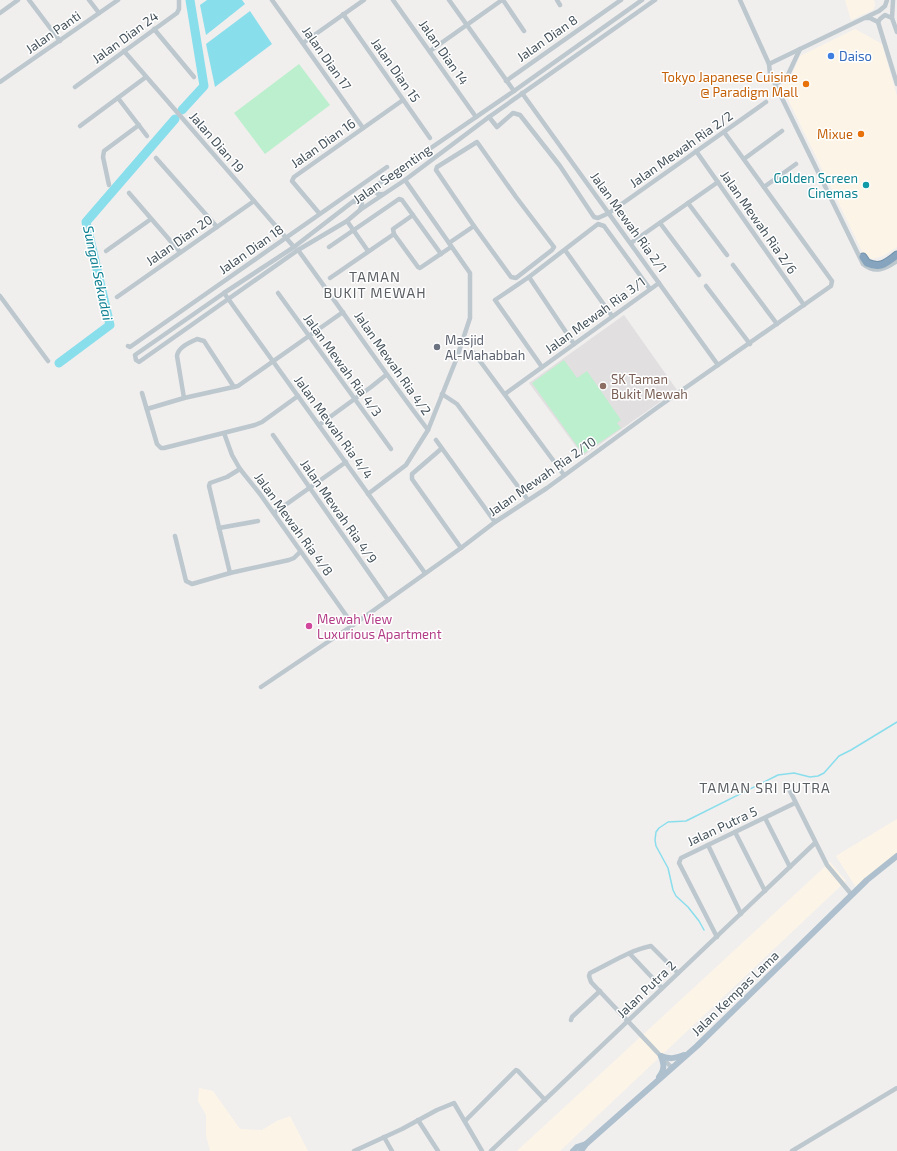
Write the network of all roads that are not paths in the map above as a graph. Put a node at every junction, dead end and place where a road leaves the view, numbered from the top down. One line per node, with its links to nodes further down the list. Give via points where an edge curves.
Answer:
1 (18, 0): 19 (street)
2 (29, 0): 29 (street)
3 (88, 0): 20 (street)
4 (118, 0): 20 (street, Jalan Panti)
5 (179, 0): 26 (street, Jalan Dian 24, via 177,13)
6 (364, 0): 21 (street)
7 (394, 0): 33 (street, Jalan Dian 14)
8 (449, 0): 25 (street)
9 (502, 0): 25 (street); 27 (street)
10 (556, 0): 18 (street)
11 (621, 0): 37 (street, Jalan Dian 8)
12 (642, 0): 42 (street, Jalan Segenting)
13 (655, 0): 43 (street, Jalan Segenting)
14 (740, 0): 34 (street)
15 (887, 0): 22 (street, via 879,11)
16 (893, 0): 23 (street)
17 (275, 1): 30 (street, Jalan Dian 17)
18 (560, 5)
19 (0, 13)
20 (98, 14): 29 (street, Jalan Panti)
21 (343, 14): 30 (street); 45 (street, Jalan Dian 15)
22 (864, 18): 24 (street); 31 (street)
23 (892, 18): 24 (street, via 885,15); 28 (street)
24 (878, 22): 40 (street)
25 (467, 25): 33 (street); 37 (street)
26 (154, 29): 32 (street, Jalan Dian 24); 36 (street)
27 (524, 31)
28 (897, 32)
29 (60, 41): 38 (street, Jalan Panti)
30 (303, 43): 51 (street, Jalan Dian 17)
31 (798, 50): 34 (street); 39 (street, via 786,79)
32 (124, 51): 35 (street, Jalan Dian 19); 41 (street, Jalan Dian 24)
33 (430, 51): 47 (street, Jalan Dian 14)
34 (770, 64): 39 (street, via 770,74)
35 (146, 77): 44 (street); 68 (street, Jalan Dian 19)
36 (194, 77)
37 (506, 81): 42 (street)
38 (0, 82)
39 (775, 84): 97 (street, via 863,264 872,270 878,270)
40 (897, 84)
41 (75, 87)
42 (514, 91): 47 (street, Jalan Segenting)
43 (522, 93): 48 (street, Jalan Segenting); 73 (street, Jalan Mewah Ria 2/1)
44 (118, 98): 49 (street); 50 (street)
45 (403, 100): 51 (street, Jalan Dian 16); 55 (street, Jalan Dian 15)
46 (766, 102): 53 (street, Jalan Mewah Ria 2/2)
47 (476, 117): 63 (street, Jalan Segenting)
48 (489, 117): 61 (street, Jalan Segenting); 73 (street, via 498,127 513,113 520,115 560,166 594,217)
49 (139, 125): 54 (street); 64 (street, via 104,151)
50 (80, 126)
51 (363, 128): 72 (street, Jalan Dian 16, via 292,179)
52 (782, 131): 58 (street)
53 (724, 132): 56 (street, Jalan Mewah Ria 2/2); 58 (street)
54 (147, 136)
55 (430, 138)
56 (696, 151): 62 (street, Jalan Mewah Ria 2/6); 73 (street, Jalan Mewah Ria 2/2)
57 (156, 158): 79 (street)
58 (744, 159): 65 (street)
59 (796, 164): 65 (street)
60 (387, 167): 72 (street, Jalan Dian 18)
61 (405, 180): 67 (street, Jalan Segenting); 84 (street)
62 (718, 182): 70 (street); 110 (street, Jalan Mewah Ria 2/6)
63 (379, 184): 67 (street, via 376,192); 69 (street, Jalan Segenting)
64 (109, 185)
65 (764, 187): 110 (street, Jalan Mewah Ria 2/10, via 832,281 831,286)
66 (129, 193): 75 (street)
67 (385, 194): 71 (street, Jalan Segenting)
68 (254, 201): 79 (street, Jalan Dian 20); 82 (street, Jalan Dian 19)
69 (352, 202): 71 (street, via 359,200 362,203); 86 (street, Jalan Segenting)
70 (688, 203): 77 (street); 93 (street)
71 (360, 210): 76 (street, Jalan Segenting)
72 (319, 213): 82 (street, Jalan Dian 18)
73 (609, 213): 83 (street, Jalan Mewah Ria 2/1)
74 (413, 215): 80 (street, via 399,199); 81 (street, via 393,228); 92 (street)
75 (151, 219): 88 (street); 91 (street)
76 (348, 221): 80 (street); 86 (street, Jalan Segenting)
77 (660, 223): 83 (street); 99 (street)
78 (474, 226): 78 (street, via 436,170 477,142 554,247 535,264 513,278); 84 (street)
79 (217, 227): 91 (street, Jalan Dian 20)
80 (354, 230): 85 (street); 89 (street)
81 (394, 234): 89 (street); 92 (street, via 420,268)
82 (286, 238): 86 (street, Jalan Dian 19); 117 (street, Jalan Dian 18)
83 (631, 243): 102 (street, Jalan Mewah Ria 2/1)
84 (450, 245): 92 (street); 126 (street, via 470,273 470,318)
85 (329, 247)
86 (296, 249): 105 (street, Jalan Segenting); 109 (street, Jalan Segenting); 111 (street, Jalan Mewah Ria 4/2)
87 (565, 250): 100 (street); 104 (street, via 601,224); 112 (street)
88 (106, 251)
89 (368, 251): 101 (street)
90 (897, 251): 96 (highway)
91 (180, 252): 108 (street, Jalan Dian 20)
92 (441, 254)
93 (727, 255)
94 (897, 255): 96 (highway)
95 (870, 261): 96 (highway, via 863,257 871,265 877,266)
96 (886, 261)
97 (897, 261)
98 (733, 265): 113 (street)
99 (699, 275)
100 (529, 277): 115 (street); 122 (street, via 495,300)
101 (330, 278)
102 (659, 282): 104 (street, Jalan Mewah Ria 3/1); 121 (street, Jalan Mewah Ria 2/1)
103 (706, 286): 116 (street)
104 (650, 289): 112 (street, Jalan Mewah Ria 3/1)
105 (224, 293): 109 (street, Jalan Mewah Ria 4/4); 109 (street, Jalan Segenting, via 135,355 136,360 139,362)
106 (278, 293): 114 (street, Jalan Mewah Ria 4/3)
107 (0, 296): 119 (street)
108 (117, 297)
109 (229, 299): 120 (street, Jalan Mewah Ria 4/4)
110 (804, 305): 113 (street, Jalan Mewah Ria 2/10)
111 (343, 312): 114 (street); 123 (street, Jalan Mewah Ria 4/2)
112 (612, 316): 115 (street, Jalan Mewah Ria 3/1)
113 (777, 324): 116 (street, Jalan Mewah Ria 2/10)
114 (309, 336): 120 (street); 130 (street, Jalan Mewah Ria 4/3)
115 (574, 344): 122 (street, Jalan Mewah Ria 3/1)
116 (750, 344): 121 (street, Jalan Mewah Ria 2/10)
117 (128, 346)
118 (474, 353): 127 (street)
119 (48, 361)
120 (273, 361): 124 (street); 128 (street, Jalan Mewah Ria 4/4)
121 (718, 365): 141 (street, Jalan Mewah Ria 2/10)
122 (542, 367): 127 (street, Jalan Mewah Ria 3/1)
123 (386, 375): 130 (street); 133 (street, Jalan Mewah Ria 4/2)
124 (234, 387): 129 (street); 129 (street, via 204,342 196,339 177,352)
125 (142, 393): 131 (street)
126 (442, 394): 133 (street); 144 (street, via 458,404)
127 (505, 394): 141 (street)
128 (298, 396): 132 (street, Jalan Mewah Ria 4/4); 134 (street, via 262,422)
129 (184, 398): 131 (street)
130 (354, 399): 132 (street); 137 (street, Jalan Mewah Ria 4/3)
131 (148, 409): 134 (street, via 157,444 161,448)
132 (319, 425): 139 (street, Jalan Mewah Ria 4/4)
133 (428, 430): 143 (street, via 406,466)
134 (224, 433): 140 (street, Jalan Mewah Ria 4/8)
135 (273, 435): 142 (street, Jalan Mewah Ria 4/9)
136 (436, 440): 138 (street)
137 (391, 449)
138 (441, 449): 147 (street); 150 (street, via 412,474 412,479)
139 (346, 462): 142 (street); 143 (street, Jalan Mewah Ria 4/4)
140 (240, 469): 145 (street, Jalan Mewah Ria 4/8); 148 (street, via 210,483)
141 (564, 475): 144 (street, Jalan Mewah Ria 2/10)
142 (310, 488): 145 (street); 154 (street, Jalan Mewah Ria 4/9)
143 (368, 494): 153 (street, Jalan Mewah Ria 4/4)
144 (528, 500): 147 (street, Jalan Mewah Ria 2/10)
145 (274, 513): 151 (street, Jalan Mewah Ria 4/8)
146 (258, 521): 148 (street)
147 (495, 522): 150 (street, Jalan Mewah Ria 2/10)
148 (219, 528): 152 (street)
149 (175, 536): 152 (street, via 186,582 190,584)
150 (461, 548): 153 (street, Jalan Mewah Ria 2/10)
151 (300, 552): 152 (street, via 289,560); 155 (street, Jalan Mewah Ria 4/8)
152 (230, 572)
153 (426, 574): 154 (street, Jalan Mewah Ria 2/10)
154 (388, 600): 155 (street, Jalan Mewah Ria 2/10)
155 (353, 625): 156 (street, Jalan Mewah Ria 2/10)
156 (260, 687)
157 (787, 785): 158 (street)
158 (795, 803): 159 (street, Jalan Putra 5); 161 (street)
159 (765, 818): 160 (street, Jalan Putra 5); 164 (street)
160 (735, 832): 162 (street, Jalan Putra 5); 165 (street)
161 (815, 843): 164 (street, Jalan Putra 2); 166 (street, via 826,865)
162 (708, 845): 167 (street); 168 (street, Jalan Putra 5, via 680,861)
163 (897, 856): 166 (main road, Jalan Kempas Lama)
164 (790, 867): 165 (street, Jalan Putra 2)
165 (765, 890): 167 (street, Jalan Putra 2)
166 (852, 895): 175 (main road, Jalan Kempas Lama)
167 (741, 914): 168 (street, Jalan Putra 2)
168 (717, 937): 170 (street, Jalan Putra 2)
169 (630, 954): 170 (street, via 652,946); 171 (street); 172 (street, via 590,973 591,982)
170 (678, 973): 171 (street, Jalan Putra 2)
171 (662, 988): 174 (street, Jalan Putra 2)
172 (600, 991): 173 (street); 174 (street)
173 (571, 1020)
174 (628, 1021): 176 (street); 180 (street, Jalan Putra 2)
175 (697, 1046): 176 (main road, via 676,1059); 177 (main road, Jalan Kempas Lama)
176 (660, 1056): 177 (street); 179 (main road, via 664,1064 662,1073)
177 (672, 1068): 179 (main road, Jalan Kempas Lama)
178 (897, 1088): 192 (street)
179 (639, 1097): 184 (main road, Jalan Kempas Lama)
180 (545, 1100): 182 (street, via 516,1070); 189 (street, Jalan Putra 2)
181 (418, 1120): 182 (street, via 452,1103 456,1105); 183 (street); 187 (street)
182 (465, 1121): 188 (street)
183 (384, 1137): 185 (street); 186 (street)
184 (586, 1144): 190 (main road, Jalan Kempas Lama); 191 (main road, Jalan Kempas Lama)
185 (354, 1151)
186 (392, 1151)
187 (438, 1151)
188 (482, 1151)
189 (491, 1151)
190 (573, 1151)
191 (581, 1151)
192 (792, 1151)

